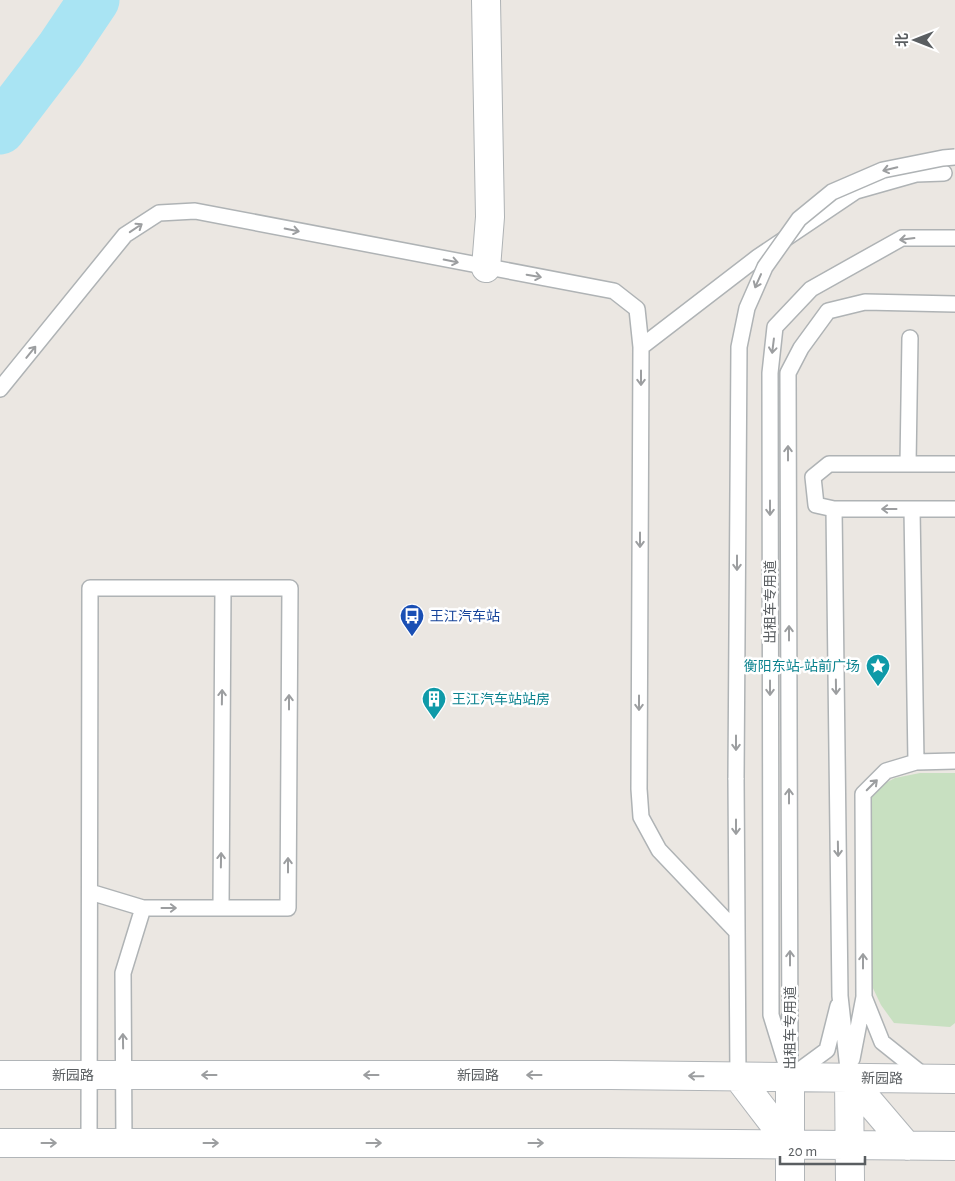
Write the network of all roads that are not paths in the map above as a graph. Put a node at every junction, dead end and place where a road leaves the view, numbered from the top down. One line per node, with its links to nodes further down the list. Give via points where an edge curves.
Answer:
1 (486, 0): 5 (main road, via 490,217)
2 (955, 158): 21 (lane, one-way to 21, bridge, via 883,170 832,192 799,219 764,267 747,308 738,347)
3 (944, 173): 8 (lane, via 916,174 856,191 758,257)
4 (955, 238): 28 (lane, 出租车专用道, one-way to 28, via 902,238 811,288 776,327 770,373 771,1015)
5 (486, 268): 8 (lane, one-way to 8, via 614,291 637,309); 9 (lane, one-way to 5, via 125,235 158,213 194,211)
6 (955, 304): 28 (lane, 出租车专用道, one-way to 6, via 788,373 800,348 828,311 865,302)
7 (910, 338): 10 (lane)
8 (641, 347): 21 (lane, one-way to 21, via 641,817 658,850)
9 (0, 390)
10 (908, 464): 11 (lane); 12 (lane, via 829,464 813,477 816,505)
11 (955, 464)
12 (834, 509): 13 (lane, one-way to 12); 22 (lane, one-way to 22)
13 (912, 509): 14 (lane); 16 (lane)
14 (955, 509)
15 (223, 588): 18 (lane, via 90,588); 20 (lane, one-way to 15); 20 (lane, one-way to 15, via 288,908 290,588)
16 (916, 762): 17 (lane); 23 (lane, one-way to 16, via 862,794 886,771)
17 (955, 762)
18 (90, 892): 19 (lane); 25 (lane)
19 (143, 908): 20 (lane, one-way to 20); 26 (lane, one-way to 19, via 122,973)
20 (220, 908)
21 (737, 932): 27 (lane)
22 (840, 996): 28 (lane, via 827,1050); 29 (lane)
23 (864, 997): 29 (lane); 30 (lane, via 882,1042)
24 (0, 1075): 25 (main road, 新园路)
25 (89, 1075): 26 (main road, 新园路); 33 (lane)
26 (124, 1075): 27 (main road, 新园路, one-way to 26); 34 (lane)
27 (738, 1077): 28 (main road, 新园路); 35 (main road)
28 (790, 1077): 29 (main road, 新园路); 35 (main road)
29 (849, 1078): 30 (main road, 新园路); 36 (main road); 37 (main road)
30 (928, 1079): 31 (main road, 新园路)
31 (955, 1079)
32 (0, 1143): 33 (main road, one-way to 33)
33 (89, 1143): 34 (main road)
34 (124, 1143): 35 (main road, one-way to 35)
35 (790, 1145): 36 (main road); 39 (main road)
36 (849, 1146): 37 (main road); 40 (main road)
37 (907, 1146): 38 (main road)
38 (955, 1146)
39 (790, 1181)
40 (850, 1181)

